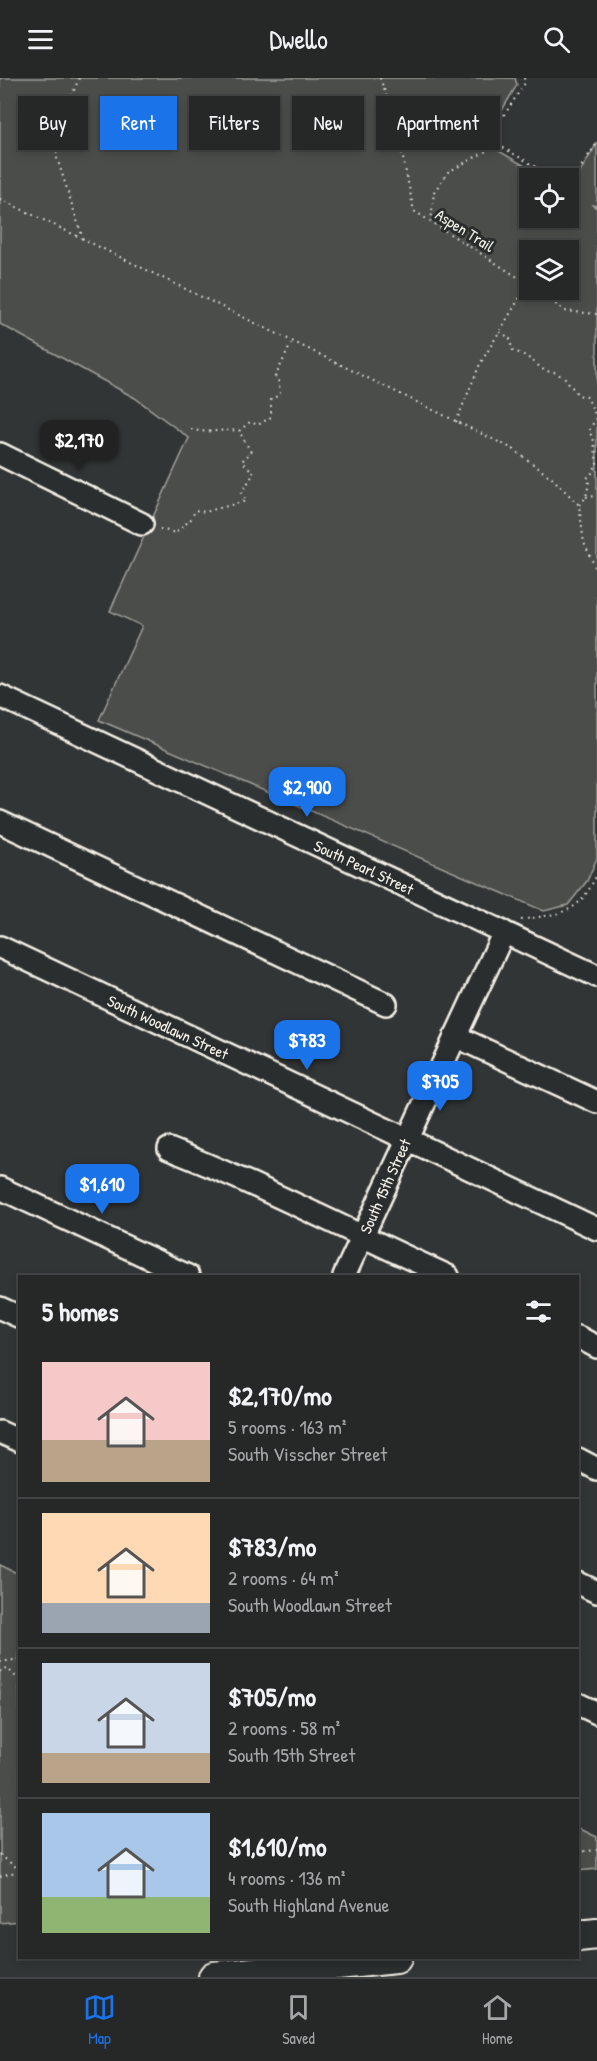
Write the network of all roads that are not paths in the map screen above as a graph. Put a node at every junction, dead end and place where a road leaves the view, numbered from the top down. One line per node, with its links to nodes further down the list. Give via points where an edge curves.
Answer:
1 (0, 454): 2 (street)
2 (142, 524)
3 (0, 696): 5 (street, South Pearl Street)
4 (0, 822): 8 (street)
5 (504, 932): 7 (street, South Pearl Street); 9 (street, South 15th Street)
6 (0, 947): 11 (street, South Woodlawn Street)
7 (597, 976)
8 (387, 1004)
9 (455, 1036): 10 (street); 11 (street, South 15th Street)
10 (597, 1102)
11 (406, 1139): 14 (street, South Woodlawn Street); 15 (street, South 15th Street)
12 (169, 1149): 15 (street, via 294,1203)
13 (0, 1188): 16 (street)
14 (597, 1229)
15 (362, 1238): 17 (street, South 15th Street); 18 (street)
16 (186, 1275)
17 (344, 1275)
18 (446, 1275)
19 (0, 1308): 20 (street)
20 (18, 1316)
21 (579, 1338): 22 (street)
22 (597, 1347)
23 (0, 1432): 24 (street)
24 (18, 1440)
25 (579, 1459): 26 (street)
26 (597, 1468)
27 (579, 1583): 28 (street)
28 (597, 1592)
29 (579, 1704): 30 (street)
30 (597, 1713)
31 (597, 1934): 32 (highway)
32 (579, 1936)
33 (386, 1959): 34 (highway)
34 (214, 1977)

